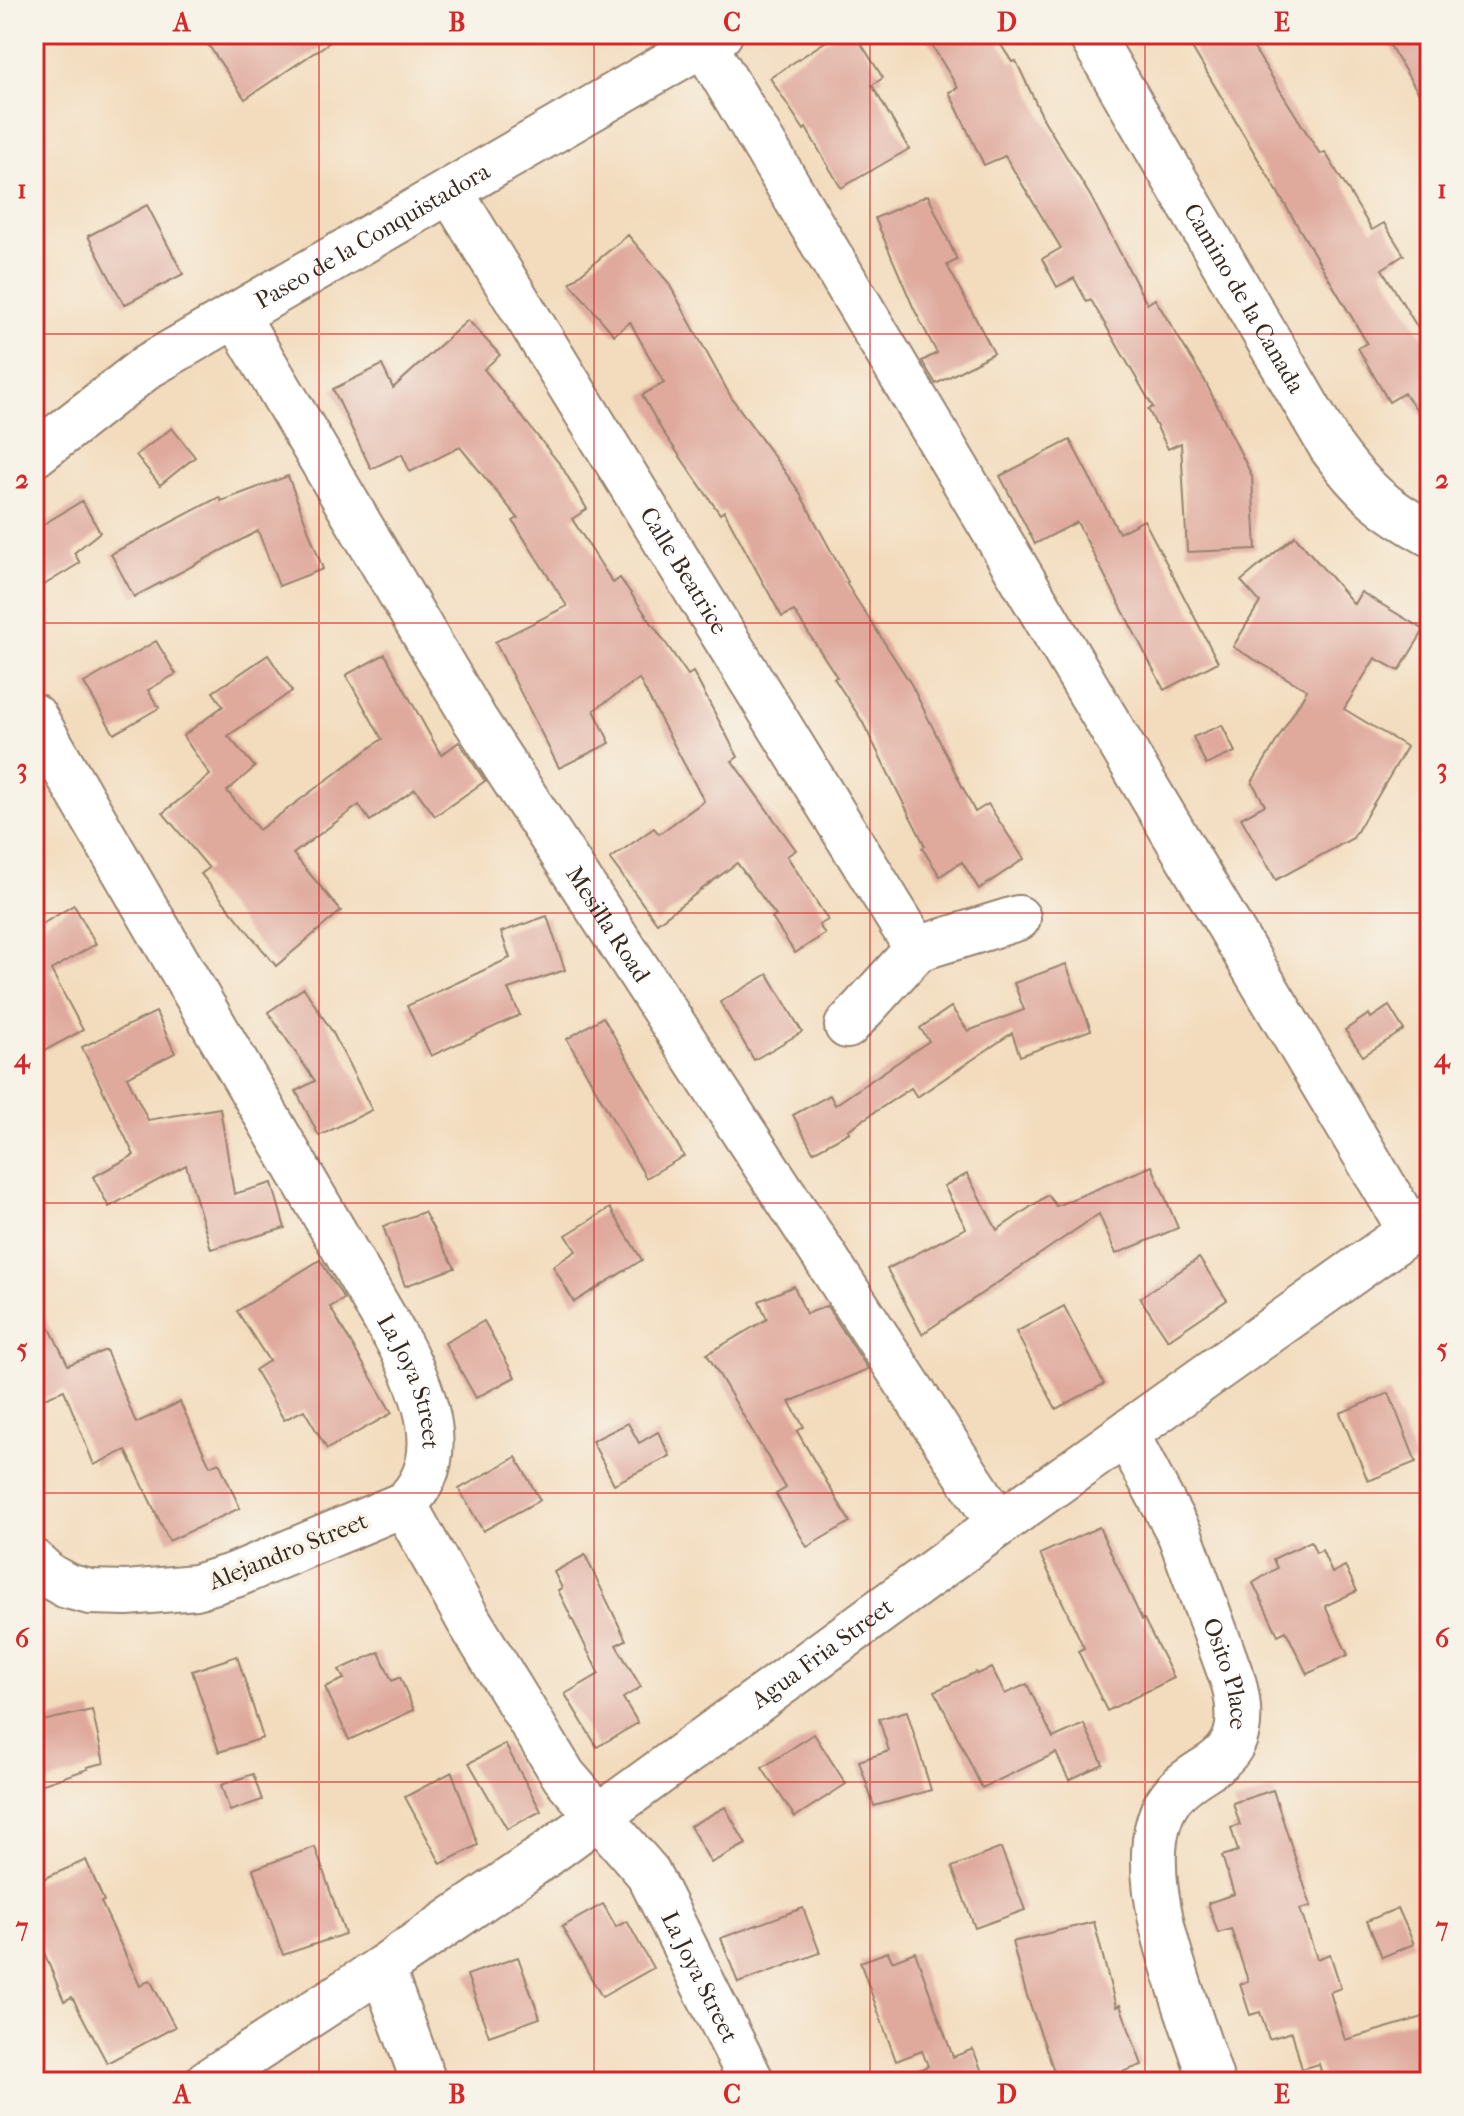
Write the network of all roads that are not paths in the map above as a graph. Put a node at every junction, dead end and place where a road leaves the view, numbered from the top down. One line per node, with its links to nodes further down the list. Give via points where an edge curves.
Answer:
1 (1090, 34): 6 (street, Camino de la Canada, via 1331,447 1373,499)
2 (712, 39): 3 (street, Paseo de la Conquistadora); 11 (street)
3 (450, 191): 4 (street, Paseo de la Conquistadora); 9 (street, Calle Beatrice)
4 (236, 315): 5 (street, Paseo de la Conquistadora, via 148,366); 14 (street, Mesilla Road, via 475,720)
5 (34, 455)
6 (1430, 534)
7 (34, 716): 13 (street, La Joya Street, via 413,1372 427,1411 430,1450 422,1484)
8 (1018, 918): 9 (street)
9 (917, 949): 10 (street)
10 (847, 1026)
11 (1420, 1224): 12 (street, Agua Fria Street)
12 (1127, 1435): 14 (street, Agua Fria Street); 21 (street, Osito Place, via 1180,1535 1240,1707 1231,1748 1169,1798 1155,1840 1165,1936)
13 (404, 1504): 15 (street, Alejandro Street, via 196,1587 90,1592 67,1586); 16 (street, La Joya Street, via 556,1763)
14 (999, 1524): 16 (street, Agua Fria Street)
15 (34, 1562)
16 (598, 1817): 17 (street, Agua Fria Street); 20 (street, La Joya Street, via 648,1873)
17 (382, 1968): 18 (street, Agua Fria Street); 19 (street)
18 (207, 2082)
19 (424, 2082)
20 (752, 2082)
21 (1212, 2082)

